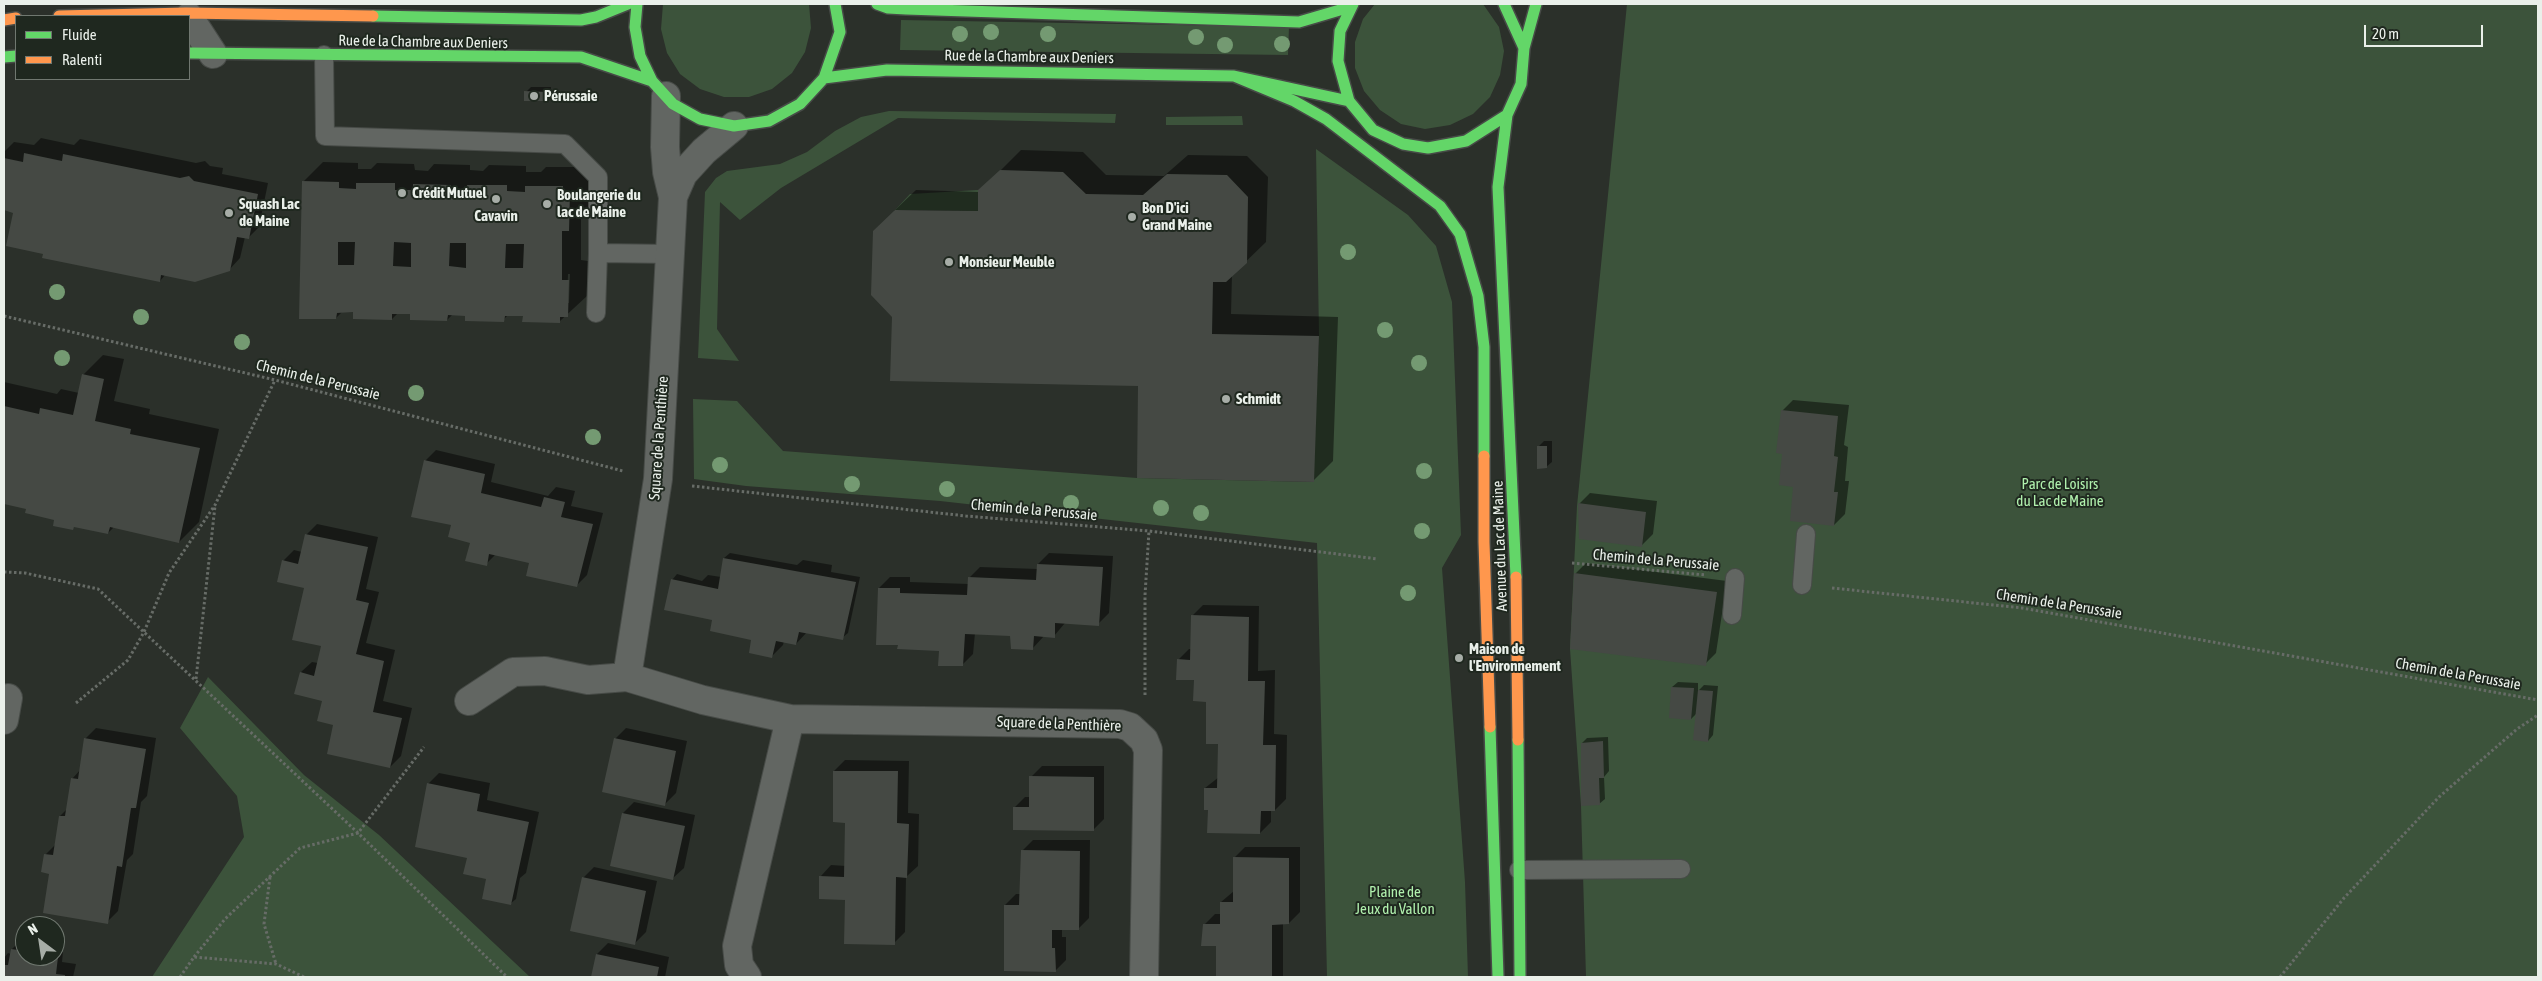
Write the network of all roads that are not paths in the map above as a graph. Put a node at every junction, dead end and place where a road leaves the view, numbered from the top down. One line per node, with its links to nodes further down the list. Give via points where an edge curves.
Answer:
1 (628, 4): 8 (street, Rue de la Chambre aux Deniers, via 596,18 581,20)
2 (637, 4): 16 (street, Rue de la Chambre aux Deniers, via 635,28 640,56)
3 (836, 4): 15 (street, Rue de la Chambre aux Deniers, via 840,32)
4 (877, 4): 7 (street, via 897,9 1299,22)
5 (1504, 4): 11 (street)
6 (1536, 4): 11 (street)
7 (1352, 6): 17 (street, via 1340,31 1338,61)
8 (187, 12): 9 (street, Rue de la Chambre aux Deniers)
9 (91, 15)
10 (190, 21): 12 (street)
11 (1524, 48): 18 (street, Avenue du Lac de Maine, via 1521,84)
12 (201, 54): 13 (street, Rue de la Chambre aux Deniers)
13 (324, 56): 16 (street, Rue de la Chambre aux Deniers, via 580,57); 23 (lane, via 325,136 565,144 598,176)
14 (1234, 76): 15 (street, Rue de la Chambre aux Deniers, via 887,70); 17 (street, Rue de la Chambre aux Deniers); 21 (street, Rue de la Chambre aux Deniers, via 1326,119)
15 (824, 78): 19 (street, Rue de la Chambre aux Deniers, via 800,104 770,121)
16 (659, 89): 19 (street, Rue de la Chambre aux Deniers, via 673,104 700,119); 22 (street, Square de la Penthière, via 667,172)
17 (1349, 100): 20 (street)
18 (1507, 115): 20 (street, via 1466,141 1428,148 1403,144); 34 (street, Avenue du Lac de Maine, via 1498,187 1516,561)
19 (734, 126): 22 (street, Square de la Penthière, via 683,174)
20 (1373, 130): 21 (street)
21 (1392, 169): 37 (street, Avenue du Lac de Maine, via 1440,206 1452,220 1460,234 1478,296 1484,347 1484,542)
22 (673, 197): 24 (street, Square de la Penthière)
23 (598, 254): 24 (lane); 25 (lane)
24 (670, 254): 30 (street, Square de la Penthière, via 658,479)
25 (596, 313)
26 (1806, 534): 28 (lane)
27 (1735, 578): 29 (lane)
28 (1802, 585)
29 (1732, 615)
30 (627, 677): 31 (street, Square de la Penthière, via 588,680 545,671 513,672); 32 (street, Square de la Penthière, via 702,700)
31 (469, 701)
32 (790, 719): 35 (street, via 738,946 739,965); 36 (street, Square de la Penthière, via 1120,724 1138,732 1148,750)
33 (1681, 869): 34 (lane)
34 (1519, 870): 38 (street, Avenue du Lac de Maine)
35 (747, 977)
36 (1144, 977)
37 (1498, 977)
38 (1520, 977)

